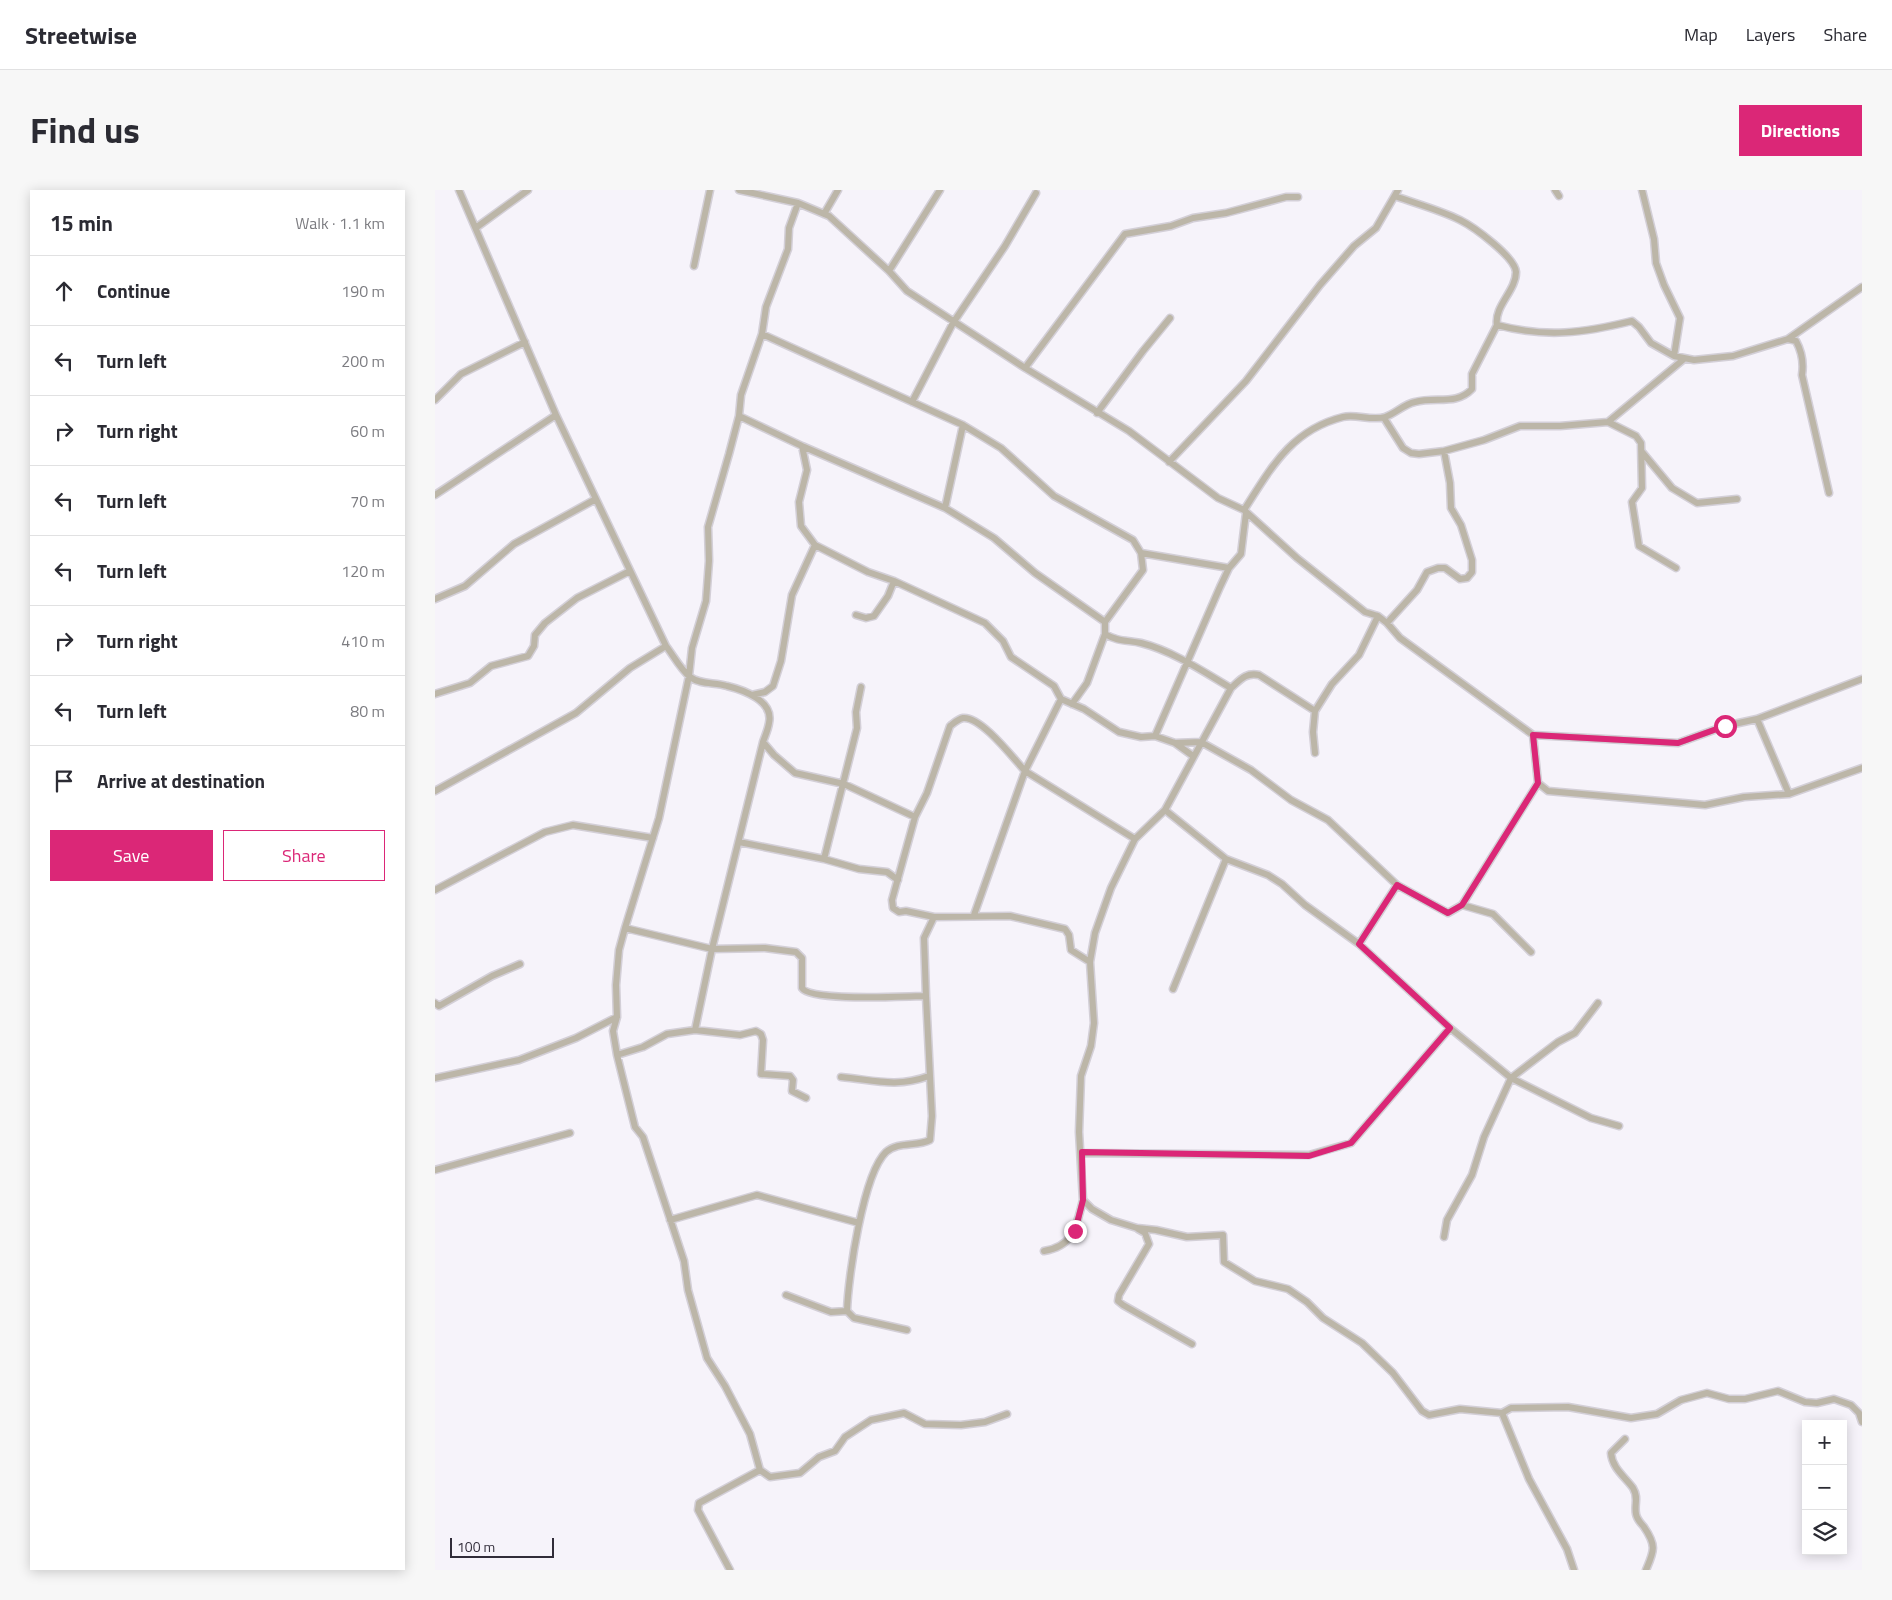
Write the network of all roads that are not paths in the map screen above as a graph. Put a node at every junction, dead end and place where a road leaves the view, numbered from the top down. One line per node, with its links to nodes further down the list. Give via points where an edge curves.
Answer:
1 (459, 190): 13 (street)
2 (527, 190): 13 (street)
3 (710, 190): 14 (street)
4 (740, 190): 11 (street)
5 (838, 190): 12 (street)
6 (940, 190): 15 (street)
7 (1642, 190): 23 (street, via 1655,239 1656,262 1680,318)
8 (1035, 193): 18 (street, via 1005,246)
9 (1397, 193): 19 (street, via 1462,221 1505,252 1513,262 1516,271 1496,318); 37 (street, via 1376,228 1354,246 1246,381)
10 (1298, 197): 25 (street, via 1286,197 1171,226 1125,234)
11 (798, 203): 12 (street); 20 (street, via 789,228 788,249 766,307)
12 (824, 214): 15 (street)
13 (477, 227): 22 (street)
14 (694, 266)
15 (889, 271): 18 (street, via 907,291)
16 (1862, 288): 21 (street)
17 (1170, 318): 28 (street)
18 (953, 323): 25 (street); 27 (street)
19 (1497, 325): 23 (street, via 1551,334 1577,333 1632,321 1651,343); 31 (street, via 1472,374 1472,389 1467,395 1455,400 1415,402)
20 (762, 334): 27 (street); 30 (street, via 741,395)
21 (1788, 339): 24 (street, via 1733,356); 38 (street, via 1796,341 1802,351 1802,375)
22 (525, 342): 26 (street, via 461,374); 29 (street)
23 (1674, 356): 24 (street)
24 (1684, 359): 32 (street)
25 (1025, 368): 28 (street)
26 (435, 400)
27 (912, 402): 33 (street)
28 (1097, 413): 37 (street, via 1129,431)
29 (556, 415): 39 (street); 40 (street)
30 (739, 416): 34 (street); 58 (street, via 708,527 706,601 692,648)
31 (1384, 418): 35 (street, via 1403,448 1411,454); 43 (street, via 1345,416 1314,427 1280,456)
32 (1608, 422): 35 (street, via 1520,426); 36 (street, via 1636,436)
33 (963, 425): 42 (street); 45 (street, via 1001,448 1054,496 1133,540)
34 (802, 446): 42 (street); 44 (street, via 807,470 799,502 801,526)
35 (1444, 451): 54 (street, via 1451,508 1461,526 1472,560 1472,572 1461,579 1445,568 1427,572 1417,590)
36 (1642, 452): 41 (street, via 1672,488 1697,503); 47 (street, via 1642,488 1632,502 1639,546)
37 (1169, 462): 43 (street, via 1218,498)
38 (1829, 494)
39 (435, 495)
40 (596, 499): 48 (street); 50 (street, via 514,544 465,586)
41 (1737, 499)
42 (945, 508): 53 (street, via 994,538 1029,568)
43 (1245, 512): 46 (street, via 1241,554); 52 (street, via 1365,612)
44 (815, 545): 49 (street, via 867,572); 63 (street, via 792,595 781,660 773,686)
45 (1141, 553): 46 (street); 53 (street, via 1143,570)
46 (1229, 568): 57 (street)
47 (1676, 568)
48 (630, 571): 56 (street); 62 (street, via 577,598 545,623 535,634 534,646 528,656 491,666 470,683)
49 (894, 581): 51 (street, via 874,616); 64 (street, via 985,623 1003,641 1011,657 1053,686)
50 (435, 599)
51 (856, 615)
52 (1378, 616): 54 (street); 66 (street, via 1359,655 1332,684)
53 (1105, 622): 55 (street)
54 (1387, 622): 68 (street, via 1400,638)
55 (1105, 634): 57 (street, via 1115,640 1141,643); 65 (street, via 1087,683)
56 (666, 646): 58 (street); 79 (street, via 630,668 576,713)
57 (1189, 662): 61 (street); 69 (street)
58 (689, 676): 63 (street); 83 (street)
59 (1862, 679): 67 (street)
60 (861, 687): 78 (street, via 857,728)
61 (1231, 688): 66 (street, via 1244,676 1259,675); 71 (street)
62 (435, 694)
63 (752, 696): 70 (street, via 765,704 769,713 770,722)
64 (1061, 699): 65 (street); 76 (street)
65 (1072, 704): 69 (street, via 1119,732 1141,737)
66 (1315, 711): 73 (street)
67 (1757, 719): 68 (street, via 1725,726 1678,743); 80 (street)
68 (1533, 735): 77 (street)
69 (1155, 736): 72 (street)
70 (763, 742): 78 (street, via 795,773); 85 (street)
71 (1201, 742): 72 (street); 74 (street); 89 (street, via 1328,820)
72 (1175, 743): 74 (street)
73 (1315, 753)
74 (1193, 756): 81 (street)
75 (1862, 768): 80 (street)
76 (1025, 771): 82 (street, via 982,725 965,718 957,720 950,726 927,793); 84 (street); 92 (street)
77 (1538, 783): 80 (street, via 1548,791 1705,805 1744,796); 91 (street)
78 (844, 784): 82 (street); 86 (street)
79 (435, 791)
80 (1789, 794)
81 (1165, 810): 84 (street); 87 (street)
82 (915, 817): 88 (street)
83 (653, 838): 90 (street, via 581,826 559,828 545,832); 94 (street)
84 (1135, 839): 98 (street, via 1111,888 1095,933)
85 (739, 842): 86 (street); 96 (street)
86 (824, 859): 88 (street, via 859,869 887,872)
87 (1226, 860): 95 (street, via 1268,875); 100 (street)
88 (898, 880): 93 (street, via 893,908 899,912)
89 (1397, 885): 91 (street, via 1448,913); 95 (street)
90 (435, 890)
91 (1462, 905): 97 (street, via 1493,914)
92 (975, 915): 93 (street); 98 (street, via 1010,916 1065,929 1071,950)
93 (934, 917): 101 (street, via 924,938)
94 (625, 928): 96 (street); 104 (street, via 619,950)
95 (1359, 944): 105 (street)
96 (712, 948): 101 (street, via 765,948 796,952 802,958 802,988 809,993); 106 (street)
97 (1531, 952)
98 (1090, 962): 115 (street, via 1094,1023 1091,1046 1081,1076 1079,1132)
99 (519, 964): 102 (street, via 439,1006)
100 (1173, 989)
101 (926, 996): 108 (street)
102 (435, 1003)
103 (1598, 1003): 111 (street, via 1575,1033)
104 (617, 1017): 107 (street, via 613,1031); 110 (street, via 576,1038 519,1060)
105 (1450, 1028): 111 (street); 115 (street, via 1351,1143 1309,1156)
106 (695, 1030): 107 (street, via 667,1034 643,1047); 112 (street, via 740,1035 756,1031 761,1034 761,1074 790,1076 792,1091)
107 (617, 1055): 118 (street, via 635,1127 643,1137)
108 (929, 1076): 109 (street, via 914,1081 876,1083); 119 (street, via 930,1140 897,1146 886,1152 875,1171)
109 (841, 1077)
110 (435, 1078)
111 (1511, 1078): 113 (street, via 1591,1118); 121 (street, via 1484,1137 1472,1174 1447,1220)
112 (806, 1098)
113 (1619, 1126)
114 (570, 1133): 116 (street)
115 (1082, 1152): 117 (street)
116 (435, 1170)
117 (1083, 1200): 120 (street, via 1111,1220); 122 (street, via 1075,1231 1058,1248)
118 (670, 1220): 119 (street, via 757,1195); 131 (street, via 684,1261 687,1290 707,1358 750,1434)
119 (859, 1223): 124 (street)
120 (1137, 1228): 126 (street, via 1145,1233 1149,1244 1118,1301); 128 (street, via 1187,1237 1223,1235 1224,1262 1255,1281 1288,1288 1323,1318 1362,1343 1429,1415 1460,1409)
121 (1444, 1237)
122 (1044, 1252)
123 (786, 1295): 124 (street, via 831,1312)
124 (847, 1311): 125 (street, via 854,1318)
125 (907, 1330)
126 (1192, 1344)
127 (1007, 1414): 131 (street, via 985,1422 961,1425 925,1424 904,1413 871,1420 845,1437 835,1451 819,1457 800,1473 770,1477)
128 (1502, 1414): 129 (street, via 1511,1408 1568,1407 1631,1418 1657,1414 1681,1400 1707,1393 1745,1399 1778,1390 1805,1402 1834,1399 1851,1405); 133 (street, via 1529,1479 1567,1549)
129 (1862, 1422)
130 (1625, 1439): 134 (street, via 1611,1453 1611,1459 1637,1497 1635,1512 1653,1546 1654,1554)
131 (760, 1470): 132 (street, via 699,1504 698,1510)
132 (730, 1570)
133 (1574, 1570)
134 (1646, 1570)

